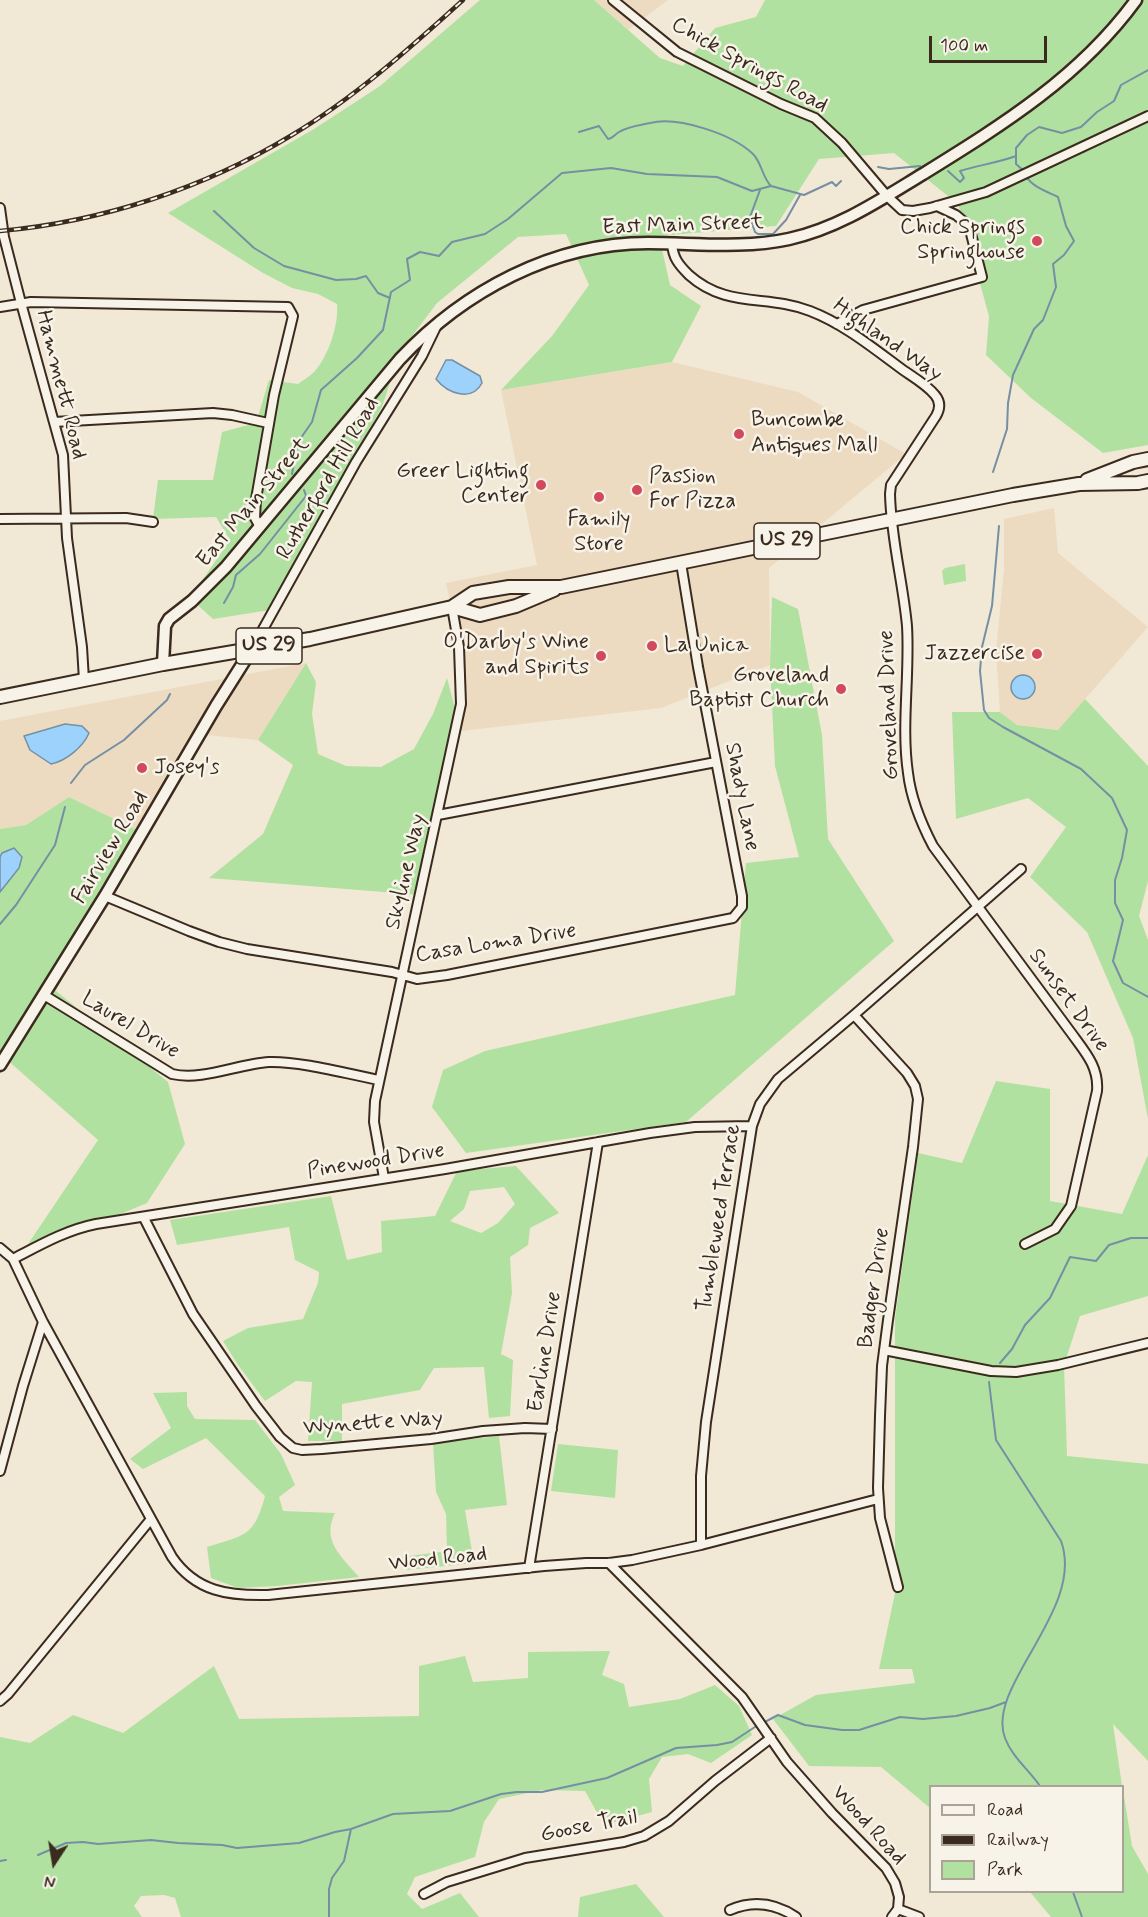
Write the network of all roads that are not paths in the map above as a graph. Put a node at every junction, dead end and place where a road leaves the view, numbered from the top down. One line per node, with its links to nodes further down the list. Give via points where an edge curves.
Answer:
1 (613, 0): 4 (street, Chick Springs Road, via 676,52 814,118 842,143)
2 (1136, 0): 4 (street, East Main Street, via 1092,52 1055,86 1001,126)
3 (1148, 116): 5 (street, Chick Springs Road, via 986,192)
4 (887, 196): 5 (street, Chick Springs Road, via 902,210); 7 (street, East Main Street, via 853,217 790,239 744,245)
5 (937, 206): 10 (street, via 969,226 982,277 862,310)
6 (0, 208): 8 (street, Hammett Road)
7 (672, 244): 10 (street, Highland Way, via 681,267 716,293 794,306); 11 (street, East Main Street, via 586,251 531,267 480,292)
8 (21, 303): 9 (street); 12 (street, Hammett Road); 13 (street, via 285,305 292,316)
9 (0, 307)
10 (837, 324): 19 (street, Highland Way, via 921,383 938,400 936,416 891,485)
11 (436, 327): 21 (street, East Main Street, via 400,359); 25 (street, Rutherford Hill Road)
12 (54, 422): 13 (street, via 213,413); 17 (street, Hammett Road, via 63,455)
13 (268, 423): 21 (street, via 256,499 255,518)
14 (1148, 459): 16 (main road, US 29)
15 (1148, 481): 16 (main road, US 29)
16 (1079, 484): 19 (main road, US 29)
17 (66, 518): 18 (street); 20 (street); 27 (street, Hammett Road)
18 (0, 519)
19 (891, 520): 22 (main road, US 29); 34 (street, Groveland Drive, via 907,635 906,751 912,795 933,846)
20 (153, 522)
21 (260, 527): 26 (street, East Main Street, via 213,581 169,619 165,626)
22 (681, 563): 23 (main road, US 29); 29 (street, Shady Lane)
23 (561, 587): 24 (main road, US 29, via 509,587 473,593); 24 (main road, US 29, via 516,606 480,615)
24 (452, 607): 25 (main road, US 29); 30 (street, Skyline Way, via 459,647 461,704)
25 (252, 649): 26 (main road, US 29); 32 (street, Fairview Road)
26 (163, 664): 27 (main road, US 29)
27 (84, 680): 28 (main road, US 29)
28 (0, 697)
29 (716, 762): 30 (street); 33 (street, Shady Lane)
30 (438, 815): 35 (street, Skyline Way)
31 (1021, 869): 34 (street, Tumbleweed Terrace)
32 (105, 896): 35 (street, Casa Loma Drive, via 219,942); 36 (street, Fairview Road)
33 (742, 896): 35 (street, Casa Loma Drive, via 740,912 729,920 447,975 417,979)
34 (978, 908): 37 (street, Tumbleweed Terrace); 44 (street, Sunset Drive, via 1085,1052 1097,1076 1071,1206 1055,1229)
35 (402, 975): 39 (street, Skyline Way)
36 (45, 995): 38 (street, Fairview Road); 39 (street, Laurel Drive, via 172,1074 191,1076 275,1062)
37 (855, 1015): 40 (street, Tumbleweed Terrace, via 773,1084); 49 (street, Badger Drive, via 907,1073 918,1099)
38 (0, 1065)
39 (380, 1080): 42 (street, Skyline Way, via 374,1122)
40 (752, 1126): 41 (street, Pinewood Drive, via 695,1127); 54 (street, Tumbleweed Terrace, via 706,1422)
41 (598, 1142): 42 (street, Pinewood Drive); 50 (street, Earline Drive)
42 (384, 1178): 43 (street, Pinewood Drive)
43 (144, 1218): 46 (street, Pinewood Drive, via 74,1229); 50 (street, Wynette Way, via 193,1314 256,1406 293,1448 322,1449 525,1428)
44 (1025, 1244)
45 (0, 1248): 46 (street, Wood Road)
46 (13, 1259): 47 (street, Wood Road)
47 (43, 1322): 51 (street); 53 (street, Wood Road)
48 (1148, 1343): 49 (street, via 1016,1372 991,1371)
49 (884, 1350): 52 (street, Badger Drive)
50 (552, 1429): 56 (street, Earline Drive)
51 (0, 1471)
52 (878, 1499): 54 (street); 57 (street, Badger Drive)
53 (151, 1519): 56 (street, Wood Road, via 184,1573 203,1586 234,1594 287,1594); 58 (street)
54 (701, 1545): 55 (street)
55 (609, 1563): 56 (street, Wood Road); 59 (street, Wood Road, via 742,1697)
56 (529, 1568)
57 (898, 1587)
58 (0, 1701)
59 (771, 1738): 60 (street, Goose Trail, via 669,1821 644,1836 525,1858 447,1882); 62 (street, Wood Road, via 812,1791 889,1872 898,1890)
60 (424, 1894)
61 (730, 1910): 63 (street, via 744,1904 761,1904)
62 (898, 1910): 64 (street); 65 (street)
63 (796, 1917)
64 (892, 1917)
65 (919, 1917)

